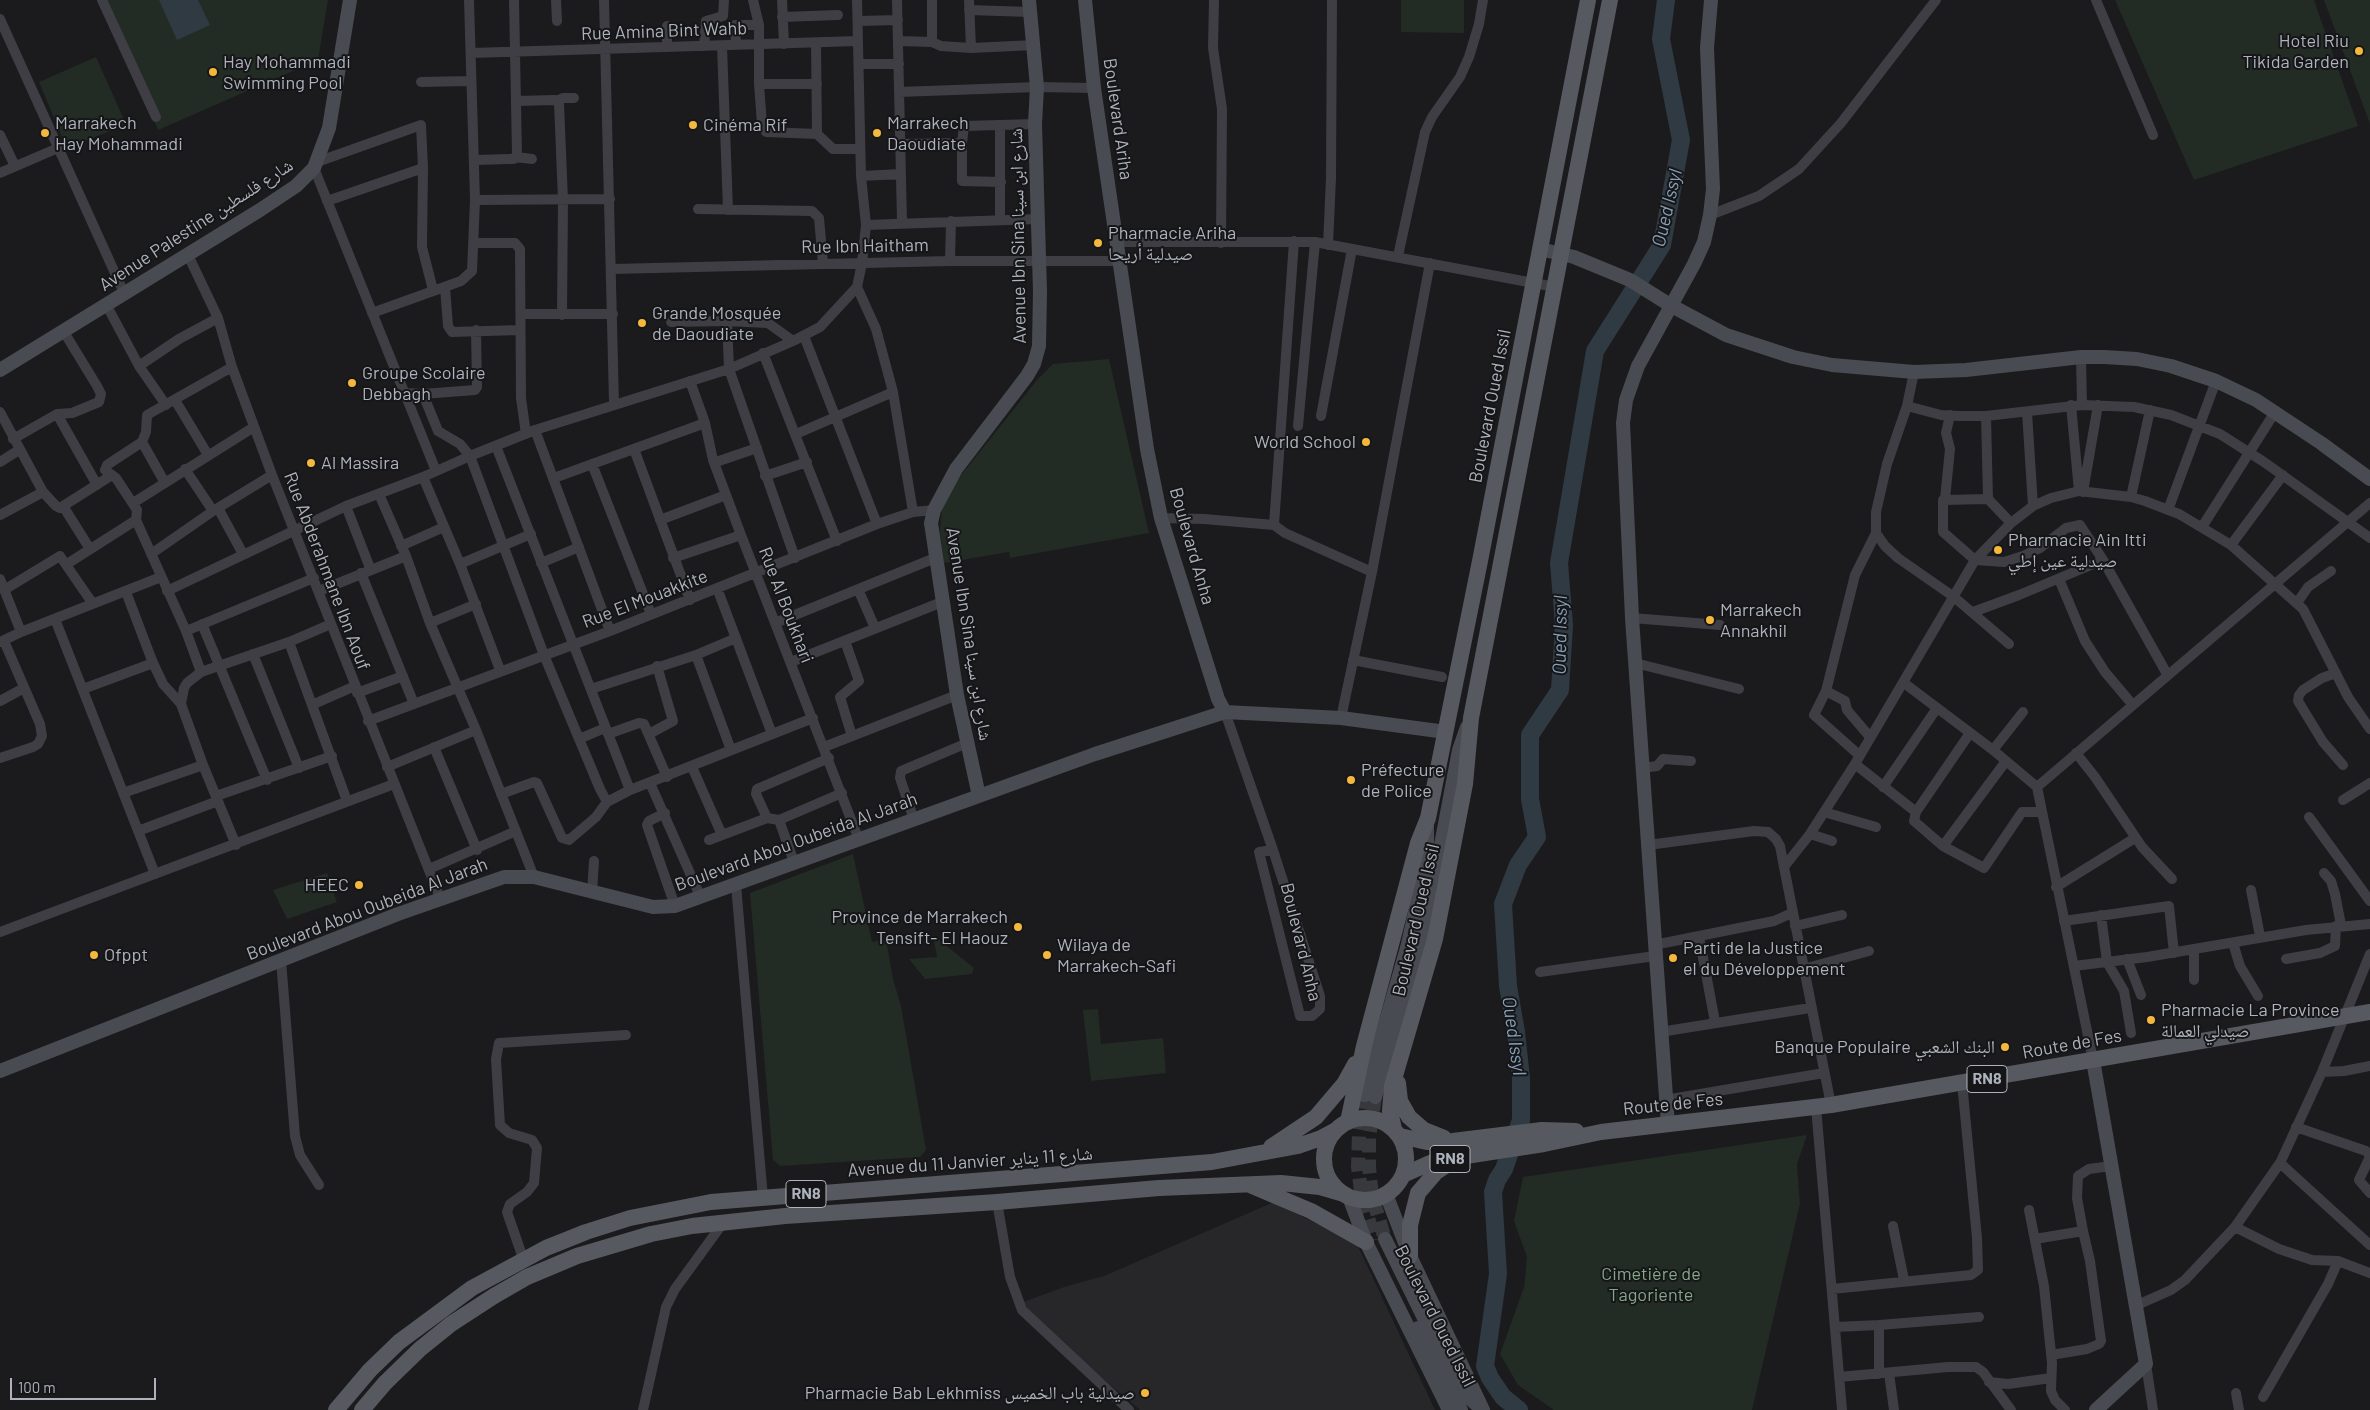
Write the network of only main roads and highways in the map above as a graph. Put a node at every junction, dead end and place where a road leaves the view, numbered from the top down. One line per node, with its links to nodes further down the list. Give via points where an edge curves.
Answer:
1 (1588, 0): 4 (main road, Boulevard Oued Issil, via 1428,818 1418,843)
2 (1610, 0): 5 (main road, Boulevard Oued Issil, via 1471,718 1465,784 1435,939)
3 (2370, 1012): 9 (main road, Route de Fes / RN8, via 1824,1106 1668,1126)
4 (1364, 1046): 6 (main road, Boulevard Oued Issil); 10 (main road, via 1344,1084 1316,1117)
5 (1397, 1069): 7 (main road, Boulevard Oued Issil, via 1391,1099); 8 (main road, via 1400,1101 1409,1118 1424,1130)
6 (1342, 1126): 7 (main road, RN8, via 1359,1118 1371,1118 1382,1121); 10 (main road, Avenue du 11 Janvier شارع 11 يناير / RN8, via 1311,1142); 14 (main road, via 1327,1144 1324,1162 1331,1181)
7 (1397, 1132): 8 (main road, Route de Fes / RN8, via 1427,1142); 12 (main road, RN8, via 1406,1154)
8 (1453, 1141): 9 (main road, Route de Fes / RN8)
9 (1496, 1142): 11 (main road, Route de Fes / RN8)
10 (1256, 1155): 17 (main road, Avenue du 11 Janvier شارع 11 يناير / RN8, via 1149,1169 763,1198 684,1206 630,1218 577,1235 523,1258 464,1293 399,1342)
11 (1459, 1157): 12 (main road, Route de Fes / RN8, via 1430,1163); 16 (main road, via 1436,1172 1418,1193 1410,1225)
12 (1403, 1175): 14 (main road, RN8, via 1386,1194 1367,1200)
13 (1248, 1184): 14 (main road, RN8, via 1320,1187); 15 (main road); 18 (main road, RN8, via 840,1211 670,1230 613,1244 561,1262 480,1304 438,1334 397,1370)
14 (1347, 1195)
15 (1375, 1240)
16 (1410, 1256)
17 (336, 1410)
18 (362, 1410)

